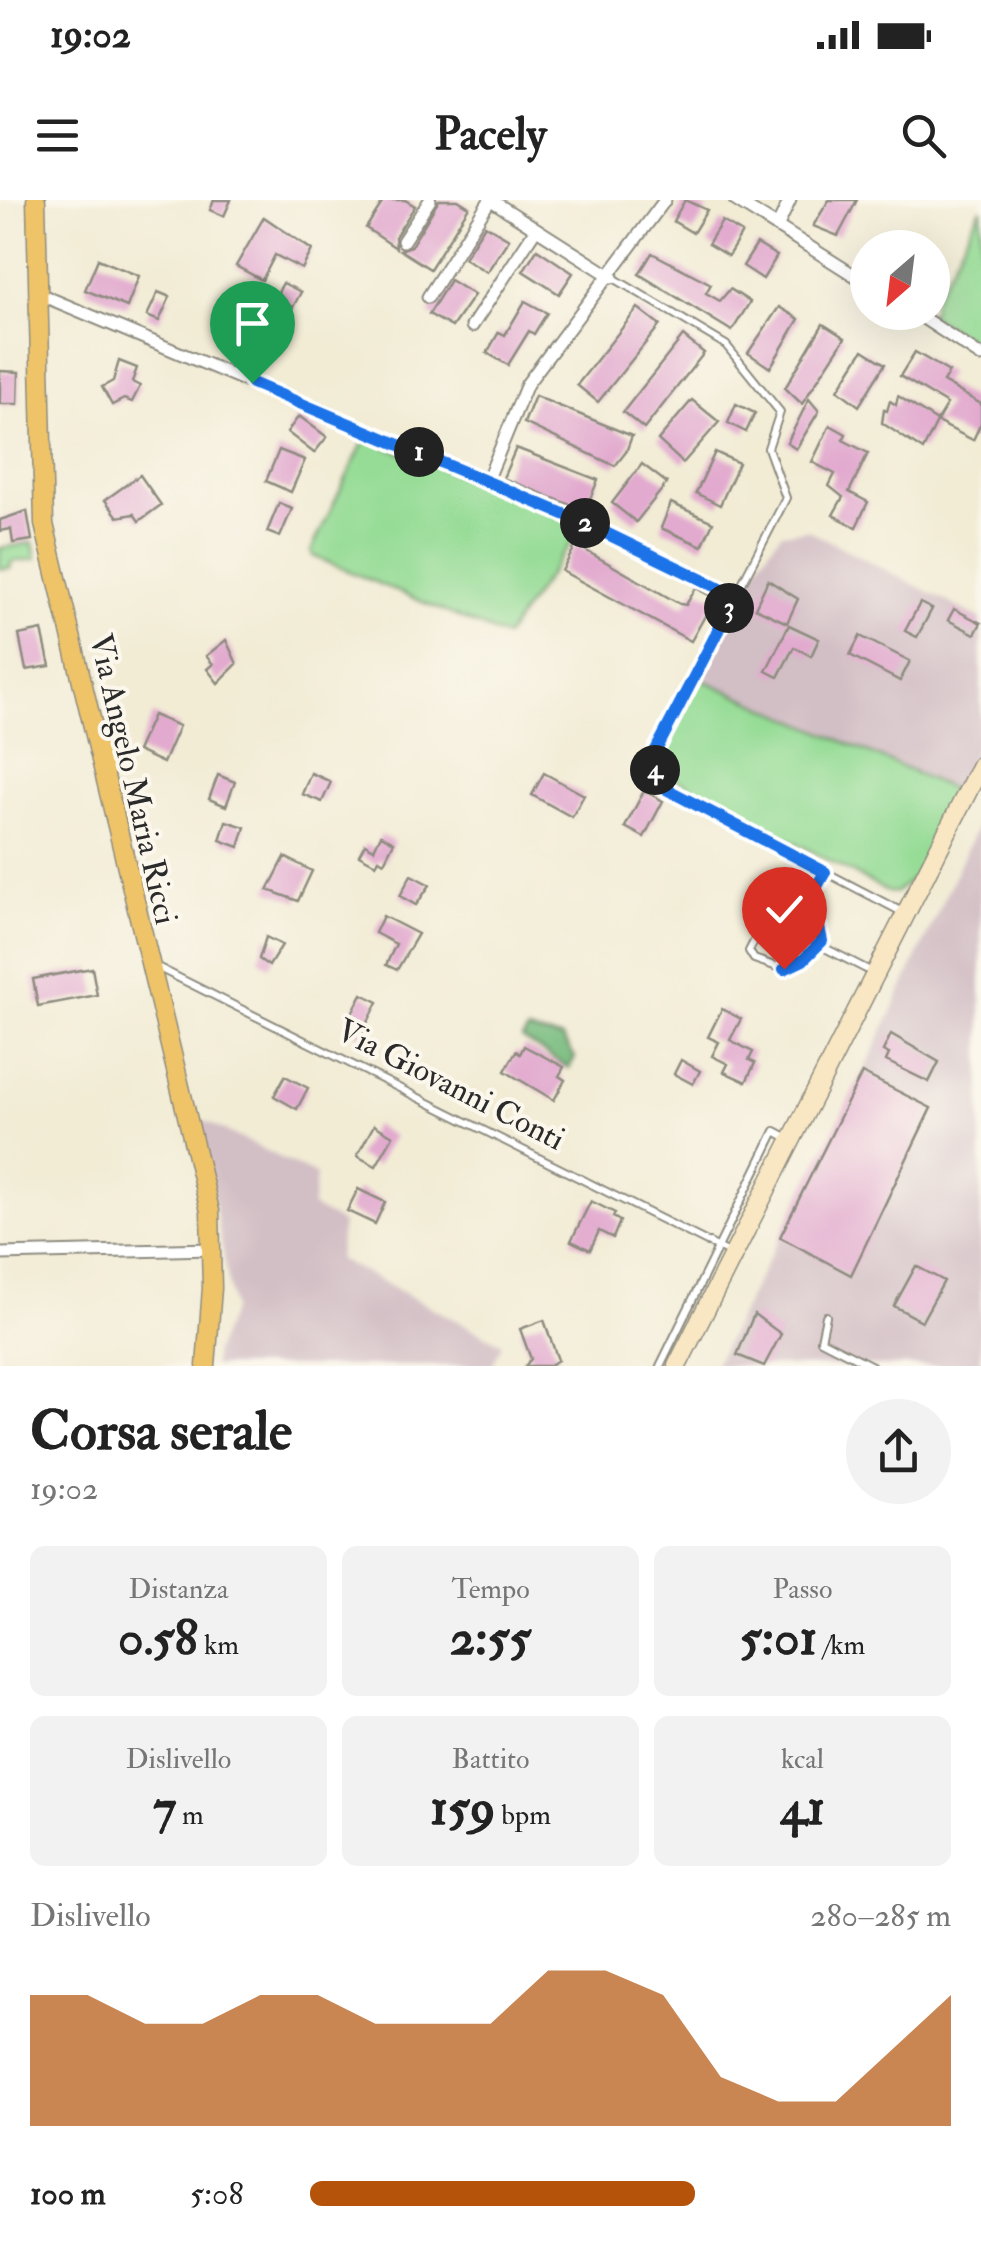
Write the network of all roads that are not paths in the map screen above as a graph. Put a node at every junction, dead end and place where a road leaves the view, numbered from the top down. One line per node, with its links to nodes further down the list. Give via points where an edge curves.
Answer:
1 (36, 200): 12 (main road, Via Angelo Maria Ricci)
2 (430, 200): 9 (street)
3 (491, 200): 8 (street); 13 (street)
4 (666, 200): 11 (street)
5 (735, 200): 7 (street)
6 (790, 200): 7 (street)
7 (777, 226): 10 (street)
8 (536, 228): 11 (street); 14 (street)
9 (402, 241)
10 (850, 273)
11 (612, 276): 17 (street, via 527,384); 18 (lane, via 726,346 780,412 768,448 786,498)
12 (39, 294): 17 (street); 24 (main road, Via Angelo Maria Ricci, via 44,524)
13 (428, 297)
14 (472, 326)
15 (941, 330): 16 (street)
16 (981, 356)
17 (487, 481): 18 (street)
18 (736, 596): 20 (lane, via 654,754 658,780)
19 (981, 765): 22 (main road)
20 (825, 872): 21 (lane); 22 (lane)
21 (812, 895): 23 (lane); 23 (lane, via 782,887 750,951 764,966 784,969)
22 (905, 914): 25 (main road)
23 (819, 945): 25 (lane)
24 (146, 962): 26 (main road, Via Angelo Maria Ricci, via 201,1163); 27 (lane, Via Giovanni Conti)
25 (874, 973): 27 (main road, via 791,1140)
26 (213, 1249): 28 (street); 30 (main road, Via Angelo Maria Ricci)
27 (725, 1251): 31 (lane); 32 (main road)
28 (0, 1254)
29 (826, 1316): 33 (lane, via 821,1340)
30 (206, 1366)
31 (660, 1366)
32 (677, 1366)
33 (872, 1366)

